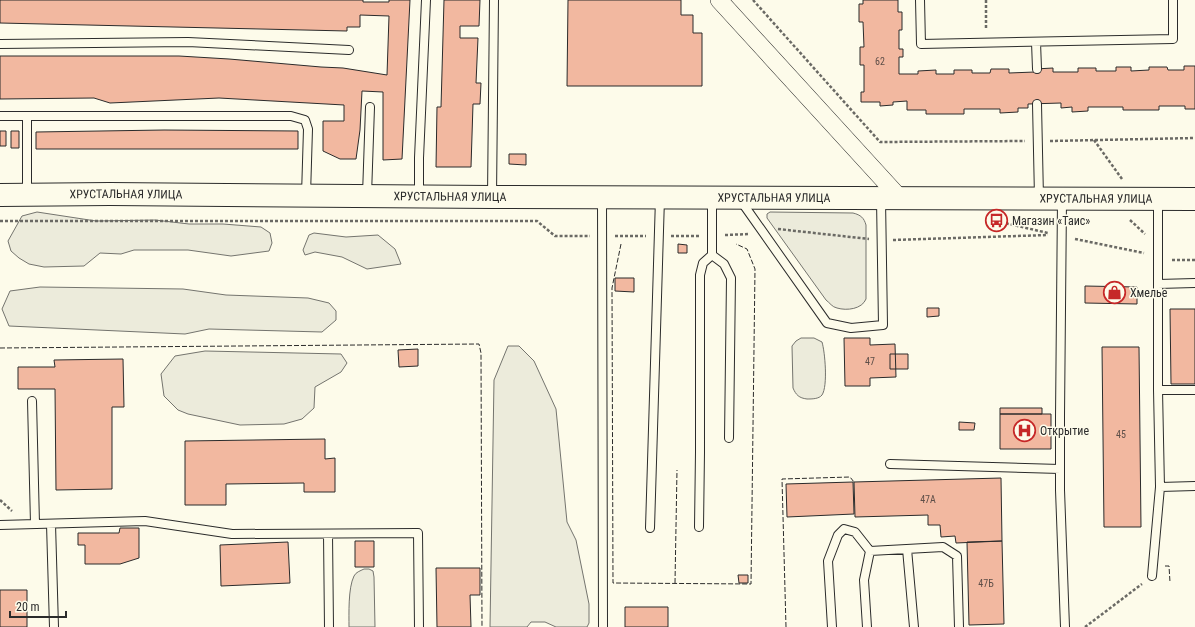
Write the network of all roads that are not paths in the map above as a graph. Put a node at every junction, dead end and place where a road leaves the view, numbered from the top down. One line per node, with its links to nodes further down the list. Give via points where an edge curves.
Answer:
1 (426, 0): 18 (lane)
2 (494, 0): 19 (lane)
3 (719, 0): 24 (street)
4 (920, 0): 6 (lane, via 921,44)
5 (1173, 0): 6 (lane, via 1173,39)
6 (1036, 42): 9 (lane)
7 (0, 44): 8 (lane, via 188,42)
8 (349, 50)
9 (1037, 69)
10 (1037, 104): 25 (lane)
11 (370, 107): 17 (lane)
12 (0, 116): 13 (lane)
13 (27, 116): 15 (lane); 16 (lane, via 291,116 305,120 308,129)
14 (0, 195): 15 (street, ХРУСТАЛЬНАЯ УЛИЦА)
15 (27, 195): 16 (street, ХРУСТАЛЬНАЯ УЛИЦА)
16 (306, 195): 17 (street, ХРУСТАЛЬНАЯ УЛИЦА)
17 (367, 196): 18 (street, ХРУСТАЛЬНАЯ УЛИЦА)
18 (419, 196): 19 (street, ХРУСТАЛЬНАЯ УЛИЦА)
19 (492, 197): 20 (street, ХРУСТАЛЬНАЯ УЛИЦА)
20 (602, 197): 21 (street, ХРУСТАЛЬНАЯ УЛИЦА); 52 (lane)
21 (660, 197): 22 (street, ХРУСТАЛЬНАЯ УЛИЦА); 44 (lane)
22 (712, 197): 23 (street, ХРУСТАЛЬНАЯ УЛИЦА); 29 (lane)
23 (738, 197): 24 (street, ХРУСТАЛЬНАЯ УЛИЦА); 24 (lane, via 827,323 851,328 883,325 882,241)
24 (890, 198): 25 (street, ХРУСТАЛЬНАЯ УЛИЦА)
25 (1039, 198): 28 (street, ХРУСТАЛЬНАЯ УЛИЦА)
26 (1158, 198): 27 (street, ХРУСТАЛЬНАЯ УЛИЦА); 28 (street, ХРУСТАЛЬНАЯ УЛИЦА); 30 (lane)
27 (1195, 198)
28 (1062, 199): 37 (lane, via 1059,236)
29 (712, 255): 35 (lane, via 724,264 731,278); 43 (lane, via 703,263 700,275)
30 (1158, 284): 31 (lane); 32 (lane)
31 (1195, 284)
32 (1158, 390): 33 (lane); 39 (lane)
33 (1195, 390)
34 (32, 401): 40 (lane)
35 (729, 438)
36 (890, 464): 37 (lane)
37 (1060, 469): 57 (lane)
38 (1195, 486): 39 (lane)
39 (1160, 487): 48 (lane)
40 (35, 524): 41 (lane); 42 (lane)
41 (51, 524): 45 (lane, via 145,521 232,534); 49 (lane)
42 (0, 525)
43 (699, 527)
44 (650, 528)
45 (328, 534): 50 (lane); 51 (lane, via 418,533)
46 (908, 549): 47 (lane); 55 (lane); 56 (lane, via 943,547 957,556)
47 (870, 550): 53 (lane, via 855,532 844,530 838,534 828,562); 54 (lane, via 864,580)
48 (1152, 576)
49 (54, 627)
50 (329, 627)
51 (419, 627)
52 (604, 627)
53 (832, 627)
54 (867, 627)
55 (914, 627)
56 (959, 627)
57 (1065, 627)

